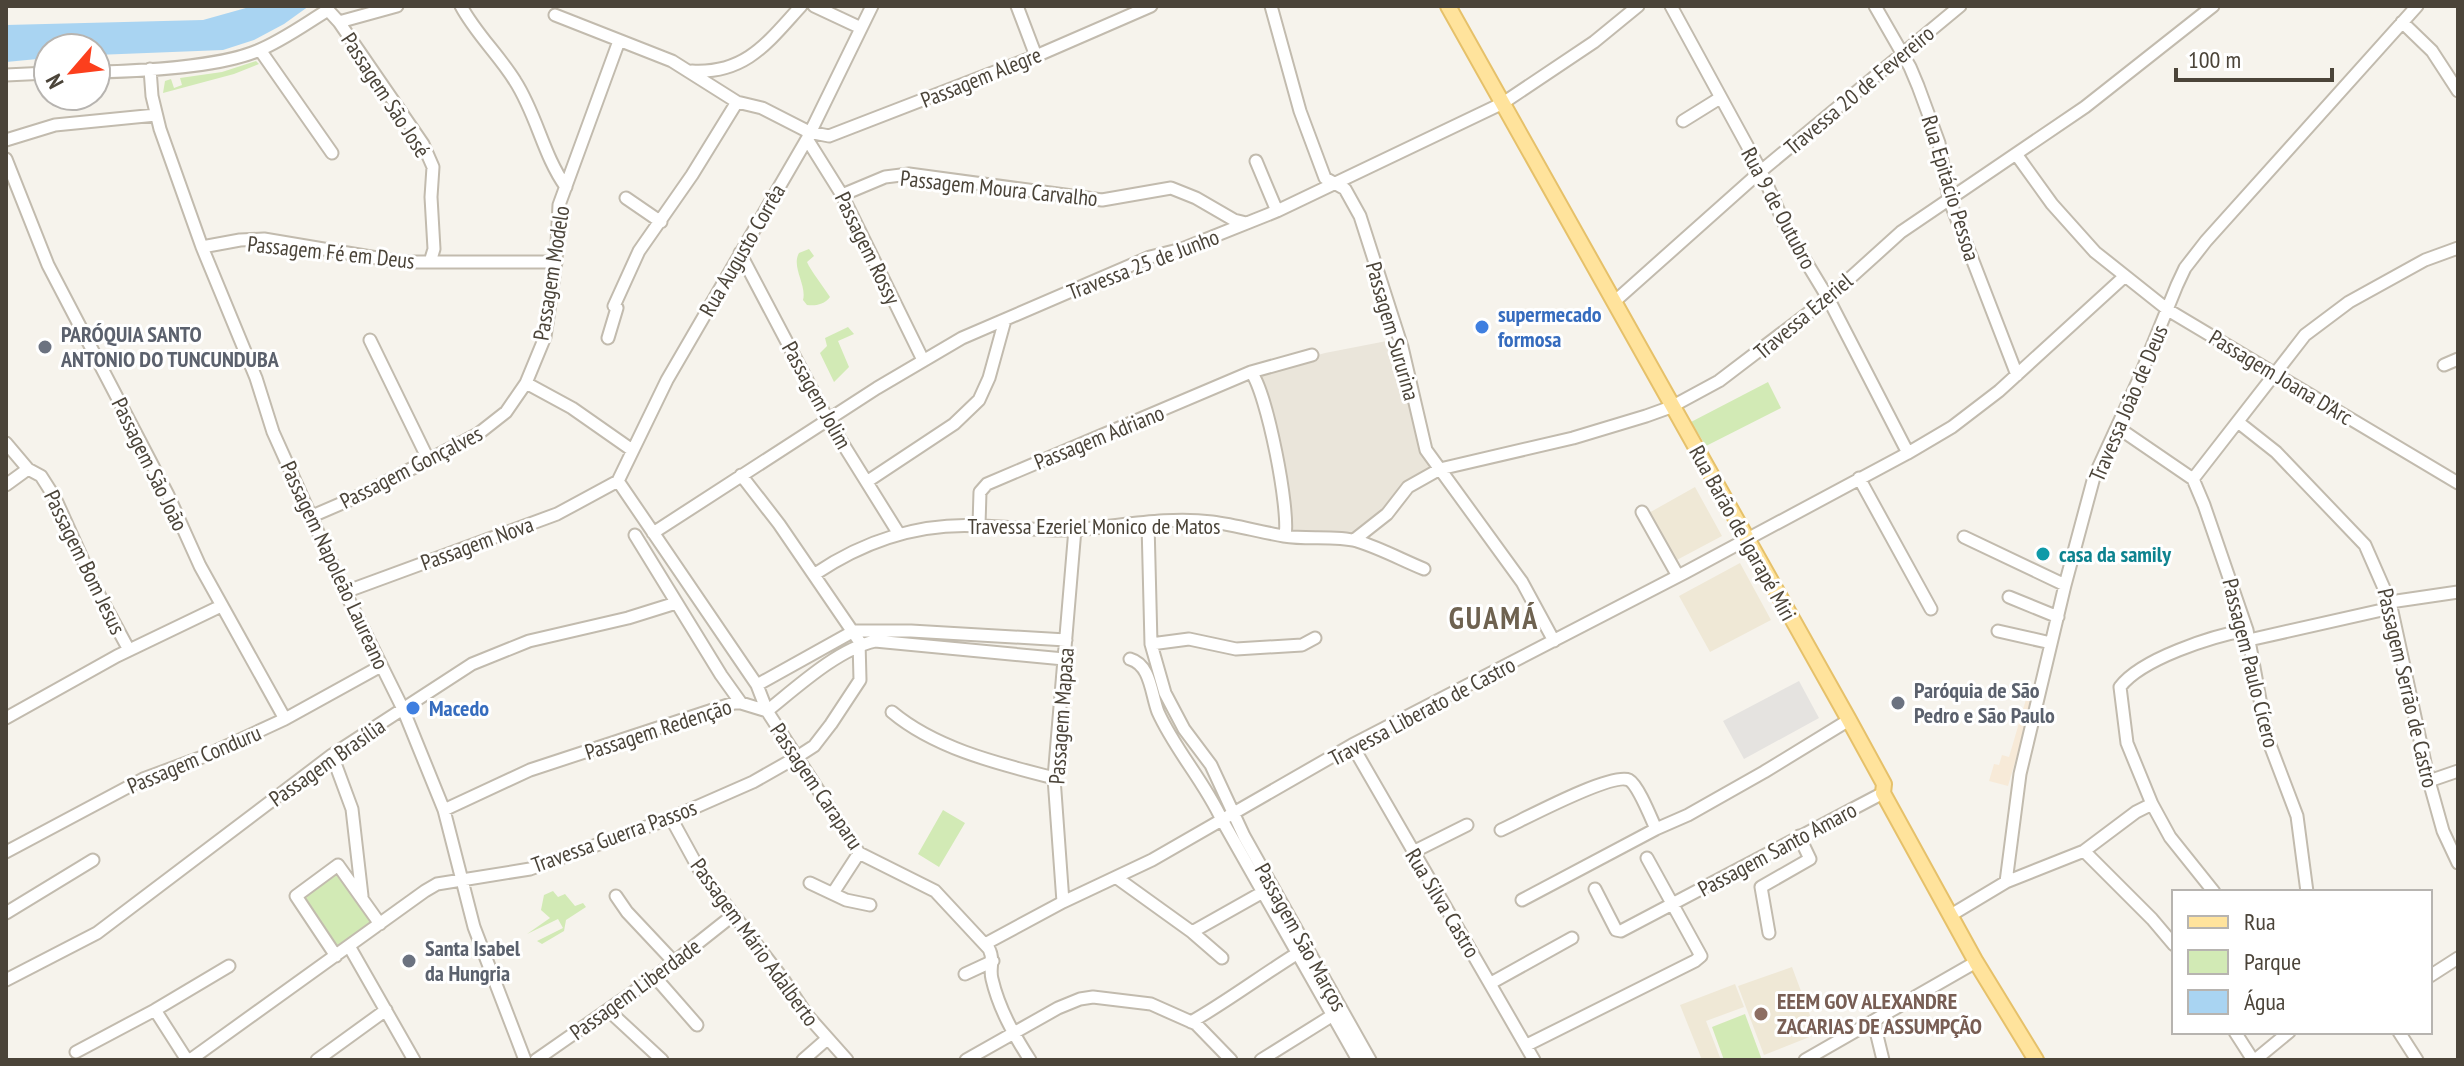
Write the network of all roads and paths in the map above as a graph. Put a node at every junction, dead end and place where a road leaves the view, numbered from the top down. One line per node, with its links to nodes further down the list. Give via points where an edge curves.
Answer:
1 (397, 6): 18 (street)
2 (461, 6): 44 (street, via 516,81)
3 (801, 6): 27 (street, via 752,56 711,72)
4 (814, 6): 20 (street)
5 (872, 6): 20 (street, Rua Augusto Corrêa)
6 (1017, 6): 24 (street)
7 (1151, 6): 24 (street, Passagem Alegre)
8 (1271, 6): 43 (street, Passagem Sururina, via 1300,111 1325,178)
9 (1448, 6): 33 (main road, Rua Barão de Igarapé Miri)
10 (1638, 6): 33 (street, Travessa 25 de Junho)
11 (1671, 6): 31 (street, Rua 9 de Outubro)
12 (1875, 6): 23 (street, Rua Epitácio Pessoa)
13 (1960, 6): 23 (street, Travessa 20 de Fevereiro)
14 (2213, 6): 39 (street, Travessa Ezeriel)
15 (2417, 6): 19 (street, Travessa João de Deus)
16 (330, 8): 18 (street, Passagem São José); 22 (street)
17 (555, 15): 21 (street, Passagem Rossy)
18 (339, 22): 54 (street, Passagem São José, via 423,144 433,167)
19 (2402, 22): 30 (street, via 2432,51); 59 (street, Travessa João de Deus, via 2200,247)
20 (861, 28): 36 (street, Rua Augusto Corrêa)
21 (619, 41): 27 (street, Passagem Rossy); 44 (street, Passagem Modelo)
22 (260, 50): 25 (street); 38 (street)
23 (1903, 54): 42 (street, Travessa 20 de Fevereiro); 47 (street, Rua Epitácio Pessoa, via 1939,143)
24 (1036, 56): 36 (street, Passagem Alegre, via 835,136)
25 (150, 69): 26 (street); 34 (street, Passagem Napoleão Laureano)
26 (112, 71)
27 (691, 71): 32 (street, Passagem Rossy)
28 (32, 74): 29 (street)
29 (6, 75)
30 (2458, 91)
31 (1720, 98): 35 (street); 42 (street, Rua 9 de Outubro)
32 (737, 102): 36 (street, Passagem Rossy, via 776,113); 49 (street)
33 (1503, 103): 43 (street, Travessa 25 de Junho); 58 (main road, Rua Barão de Igarapé Miri)
34 (156, 115): 37 (street, via 55,125); 51 (street, Passagem Napoleão Laureano)
35 (1683, 121)
36 (808, 135): 45 (street, Passagem Rossy); 53 (street, Rua Augusto Corrêa)
37 (6, 140)
38 (332, 153)
39 (2016, 154): 47 (street, Travessa Ezeriel); 56 (street, Passagem Joana D’Arc, via 2052,204)
40 (6, 159): 110 (street, Passagem São João, via 48,265)
41 (1256, 161): 48 (street)
42 (1761, 171): 57 (street, Rua 9 de Outubro, via 1788,232); 58 (street, Travessa 20 de Fevereiro)
43 (1337, 184): 48 (street, Travessa 25 de Junho); 81 (street, Passagem Sururina, via 1360,216 1402,347 1426,450)
44 (566, 187): 55 (street, Passagem Modelo, via 559,205)
45 (842, 195): 50 (street, Passagem Moura Carvalho, via 885,177 909,174 1102,200 1171,188); 65 (street, Passagem Rossy)
46 (626, 198): 49 (street)
47 (1949, 199): 57 (street, Travessa Ezeriel, via 1892,239); 69 (street, Rua Epitácio Pessoa)
48 (1277, 211): 50 (street, Travessa 25 de Junho)
49 (661, 222): 61 (street, via 629,271)
50 (1247, 224): 60 (street, Travessa 25 de Junho, via 1150,257)
51 (202, 247): 54 (street, Passagem Fé em Deus, via 264,239); 90 (street, Passagem Napoleão Laureano)
52 (2458, 248): 67 (street, via 2425,260 2326,317)
53 (740, 253): 73 (street, Passagem Jolim); 77 (street, Rua Augusto Corrêa)
54 (430, 262): 55 (street, Passagem Fé em Deus)
55 (556, 262): 70 (street, Passagem Modelo, via 545,337)
56 (2125, 276): 59 (street, Passagem Joana D’Arc); 69 (street, Travessa Liberato de Castro)
57 (1828, 298): 71 (street, Travessa Ezeriel, via 1740,368); 78 (street, Rua 9 de Outubro)
58 (1614, 302): 71 (main road, Rua Barão de Igarapé Miri)
59 (2168, 310): 67 (street, Passagem Joana D’Arc); 75 (street, Travessa João de Deus)
60 (1005, 320): 65 (street, Travessa 25 de Junho); 86 (street, via 979,400 954,424)
61 (608, 338)
62 (370, 340): 79 (street)
63 (1312, 355): 68 (street, Passagem Adriano)
64 (2458, 359): 66 (street)
65 (923, 360): 73 (street, Travessa 25 de Junho)
66 (2444, 365)
67 (2274, 371): 74 (street); 87 (street, Passagem Joana D’Arc)
68 (1251, 372): 92 (street, Passagem Adriano, via 987,484 980,492); 97 (street, via 1279,472)
69 (2017, 375): 78 (street, Travessa Liberato de Castro, via 1973,412)
70 (526, 383): 72 (street, Passagem Modelo); 77 (street)
71 (1671, 407): 81 (street, Travessa Ezeriel, via 1573,438); 99 (main road, Rua Barão de Igarapé Miri)
72 (508, 410): 79 (street, Passagem Gonçalves)
73 (828, 420): 82 (street, Travessa 25 de Junho); 86 (street, Passagem Jolim)
74 (2238, 422): 84 (street); 109 (street, Passagem Serrão de Castro, via 2276,452 2361,539)
75 (2117, 427): 84 (street); 104 (street, Travessa João de Deus, via 2094,477)
76 (6, 443): 80 (street, Passagem Bom Jesus)
77 (632, 450): 85 (street, Rua Augusto Corrêa)
78 (1908, 453): 83 (street, Travessa Liberato de Castro)
79 (429, 461): 90 (street, Passagem Gonçalves)
80 (28, 469): 88 (street); 120 (street, Passagem Bom Jesus, via 41,476 55,498)
81 (1440, 469): 100 (street, Travessa Ezeriel, via 1408,487 1387,514); 117 (street, Passagem Sururina, via 1522,582)
82 (741, 475): 94 (street, Travessa 25 de Junho); 102 (street)
83 (1859, 478): 99 (street, Travessa Liberato de Castro); 111 (street)
84 (2193, 479): 114 (street, Passagem Paulo Cícero)
85 (618, 481): 94 (street, Passagem Caraparu); 105 (street, Passagem Nova, via 557,514)
86 (868, 481): 95 (street, Passagem Jolim)
87 (2458, 483)
88 (6, 485)
89 (1642, 512): 103 (street)
90 (310, 517): 105 (street, Passagem Napoleão Laureano)
91 (1148, 523): 93 (street, Travessa Ezeriel Monico de Matos); 97 (street, Travessa Ezeriel Monico de Matos, via 1210,522); 119 (street, Passagem São Marços)
92 (979, 525): 93 (street, Travessa Ezeriel Monico de Matos); 95 (street, Travessa Ezeriel Monico de Matos)
93 (1075, 529): 121 (street, Passagem Mapasa)
94 (653, 533): 124 (street, Passagem Caraparu)
95 (899, 534): 102 (street, Travessa Ezeriel Monico de Matos, via 863,546)
96 (635, 535): 108 (street)
97 (1285, 536): 100 (street, Travessa Ezeriel Monico de Matos)
98 (1964, 537): 104 (street)
99 (1746, 539): 103 (street, Travessa Liberato de Castro); 131 (main road, Rua Barão de Igarapé Miri)
100 (1354, 540): 101 (street, Travessa Ezeriel Monico de Matos)
101 (1424, 569)
102 (815, 574): 115 (street)
103 (1678, 576): 117 (street, Travessa Liberato de Castro)
104 (2065, 585): 112 (street, Travessa João de Deus)
105 (345, 592): 123 (street, Passagem Napoleão Laureano)
106 (2458, 592): 109 (street)
107 (2009, 597): 112 (street)
108 (676, 603): 125 (street); 126 (street, Passagem Brasília, via 499,652)
109 (2390, 605): 114 (street); 137 (street, Passagem Serrão de Castro)
110 (221, 606): 120 (street); 130 (street, Passagem São João)
111 (1931, 609)
112 (2058, 617): 118 (street, Travessa João de Deus)
113 (1998, 631): 118 (street)
114 (2248, 635): 139 (street, via 2188,646 2120,687 2127,743); 161 (street, Passagem Paulo Cícero, via 2267,737 2297,816)
115 (857, 638): 121 (street); 121 (street, via 911,631); 124 (street, Passagem Redenção); 127 (street, Passagem Redenção); 134 (street, Travessa Guerra Passos, via 857,687 822,736)
116 (1315, 638): 119 (street, via 1302,645 1236,649 1189,639)
117 (1554, 641): 132 (street, Travessa Liberato de Castro)
118 (2051, 643): 157 (street, Travessa João de Deus, via 2020,774)
119 (1151, 644): 141 (street, Passagem São Marços, via 1165,693 1211,765)
120 (129, 650): 129 (street)
121 (1065, 650): 136 (street, Passagem Mapasa)
122 (1130, 659): 143 (street, Passagem São Marços, via 1143,667 1170,737)
123 (381, 666): 126 (street, Passagem Napoleão Laureano); 130 (street, Passagem Conduru)
124 (757, 685): 127 (street, Passagem Caraparu)
125 (741, 703): 127 (street, Passagem Redenção); 140 (street, Passagem Redenção, via 530,770)
126 (403, 709): 133 (street, Passagem Brasília); 140 (street, Passagem Napoleão Laureano)
127 (767, 711): 134 (street, Passagem Caraparu)
128 (892, 712): 136 (street, via 955,747)
129 (6, 718)
130 (285, 719): 149 (street, Passagem Conduru, via 143,779)
131 (1849, 720): 138 (main road, Rua Barão de Igarapé Miri, via 1884,784); 145 (street)
132 (1352, 745): 141 (street, Travessa Liberato de Castro); 150 (street, Rua Silva Castro)
133 (332, 755): 165 (street, via 352,809); 191 (street, Passagem Brasília, via 97,933)
134 (797, 757): 142 (street, Travessa Guerra Passos); 151 (street, Passagem Caraparu)
135 (2458, 771): 137 (street)
136 (1054, 778): 167 (street, Passagem Mapasa)
137 (2429, 781): 154 (street, Passagem Serrão de Castro)
138 (1883, 793): 147 (street, Passagem Santo Amaro); 171 (main road, Rua Barão de Igarapé Miri)
139 (2152, 804): 148 (street); 160 (street, via 2170,837)
140 (444, 810): 156 (street, Passagem Napoleão Laureano)
141 (1234, 814): 143 (street, Travessa Liberato de Castro); 220 (street, Passagem São Marços)
142 (671, 818): 156 (street, Travessa Guerra Passos, via 530,869); 172 (street, Passagem Mário Adalberto)
143 (1222, 820): 155 (street, Travessa Liberato de Castro); 162 (street, Passagem São Marços)
144 (1467, 825): 150 (street)
145 (1656, 829): 146 (street, via 1634,784 1625,779 1603,782); 166 (street)
146 (1501, 830)
147 (1799, 836): 168 (street, Passagem Santo Amaro); 175 (street, via 1810,859 1761,889)
148 (2084, 851): 157 (street); 177 (street)
149 (6, 852)
150 (1413, 852): 192 (street, Rua Silva Castro)
151 (859, 853): 163 (street); 178 (street, Passagem Caraparu, via 935,891)
152 (1647, 858): 168 (street, Passagem Santo Amaro)
153 (93, 860): 170 (street)
154 (2458, 863)
155 (1117, 878): 167 (street, Travessa Liberato de Castro); 174 (street)
156 (463, 879): 173 (street, Travessa Guerra Passos, via 437,884); 210 (street, Passagem Napoleão Laureano, via 474,927)
157 (2006, 882): 171 (street)
158 (810, 883): 163 (street)
159 (1595, 889): 168 (street, Passagem Santo Amaro, via 1619,931)
160 (2212, 890)
161 (2307, 890)
162 (1263, 892): 174 (street); 180 (street, Passagem São Marços)
163 (833, 893): 169 (street)
164 (616, 896): 185 (street)
165 (362, 897): 173 (street); 181 (street, via 338,865 296,896)
166 (1522, 900)
167 (1063, 902): 178 (street, Travessa Liberato de Castro)
168 (1671, 903): 205 (street, Passagem Santo Amaro, via 1699,959)
169 (870, 905)
170 (6, 913)
171 (1951, 915): 186 (main road, Rua Barão de Igarapé Miri)
172 (732, 916): 185 (street, Passagem Liberdade); 204 (street, Passagem Mário Adalberto)
173 (380, 924): 179 (street, Travessa Guerra Passos)
174 (1192, 932): 182 (street)
175 (1769, 933)
176 (1572, 938): 192 (street)
177 (2172, 943)
178 (985, 944): 184 (street, Passagem Caraparu)
179 (349, 946): 181 (street, Travessa Guerra Passos); 194 (street)
180 (1298, 953): 196 (street, Passagem São Marços); 197 (street)
181 (336, 956): 207 (street, Travessa Guerra Passos)
182 (1222, 958)
183 (2458, 958): 189 (street)
184 (993, 961): 188 (street); 200 (street, Passagem Caraparu, via 992,981)
185 (674, 962): 190 (street, Passagem Liberdade)
186 (1976, 962): 198 (street); 224 (main road, Rua Barão de Igarapé Miri)
187 (229, 966): 193 (street)
188 (965, 974)
189 (2432, 975)
190 (655, 977): 195 (street, Passagem Liberdade); 199 (street)
191 (6, 980)
192 (1491, 983): 205 (street, Rua Silva Castro)
193 (155, 1010): 206 (street); 207 (street)
194 (386, 1010): 208 (street); 209 (street)
195 (608, 1010): 211 (street, Passagem Liberdade); 212 (street)
196 (1333, 1015): 218 (street); 219 (street, Passagem São Marços)
197 (1191, 1022): 200 (street, via 1151,1004 1093,997 1069,1003); 217 (street)
198 (1874, 1023): 222 (street); 223 (street)
199 (697, 1025)
200 (1014, 1034): 215 (street); 216 (street, Passagem Caraparu)
201 (2236, 1034): 225 (street)
202 (2286, 1034): 225 (street)
203 (2400, 1034): 226 (street)
204 (827, 1039): 213 (street); 214 (street, Passagem Mário Adalberto)
205 (1527, 1045): 221 (street, Rua Silva Castro)
206 (76, 1052)
207 (188, 1060)
208 (317, 1060)
209 (414, 1060)
210 (525, 1060)
211 (536, 1060)
212 (662, 1060)
213 (803, 1060)
214 (847, 1060)
215 (966, 1060)
216 (1030, 1060)
217 (1231, 1060)
218 (1261, 1060)
219 (1358, 1060)
220 (1370, 1060)
221 (1534, 1060)
222 (1805, 1060)
223 (1883, 1060)
224 (2036, 1060)
225 (2254, 1060)
226 (2417, 1060)

